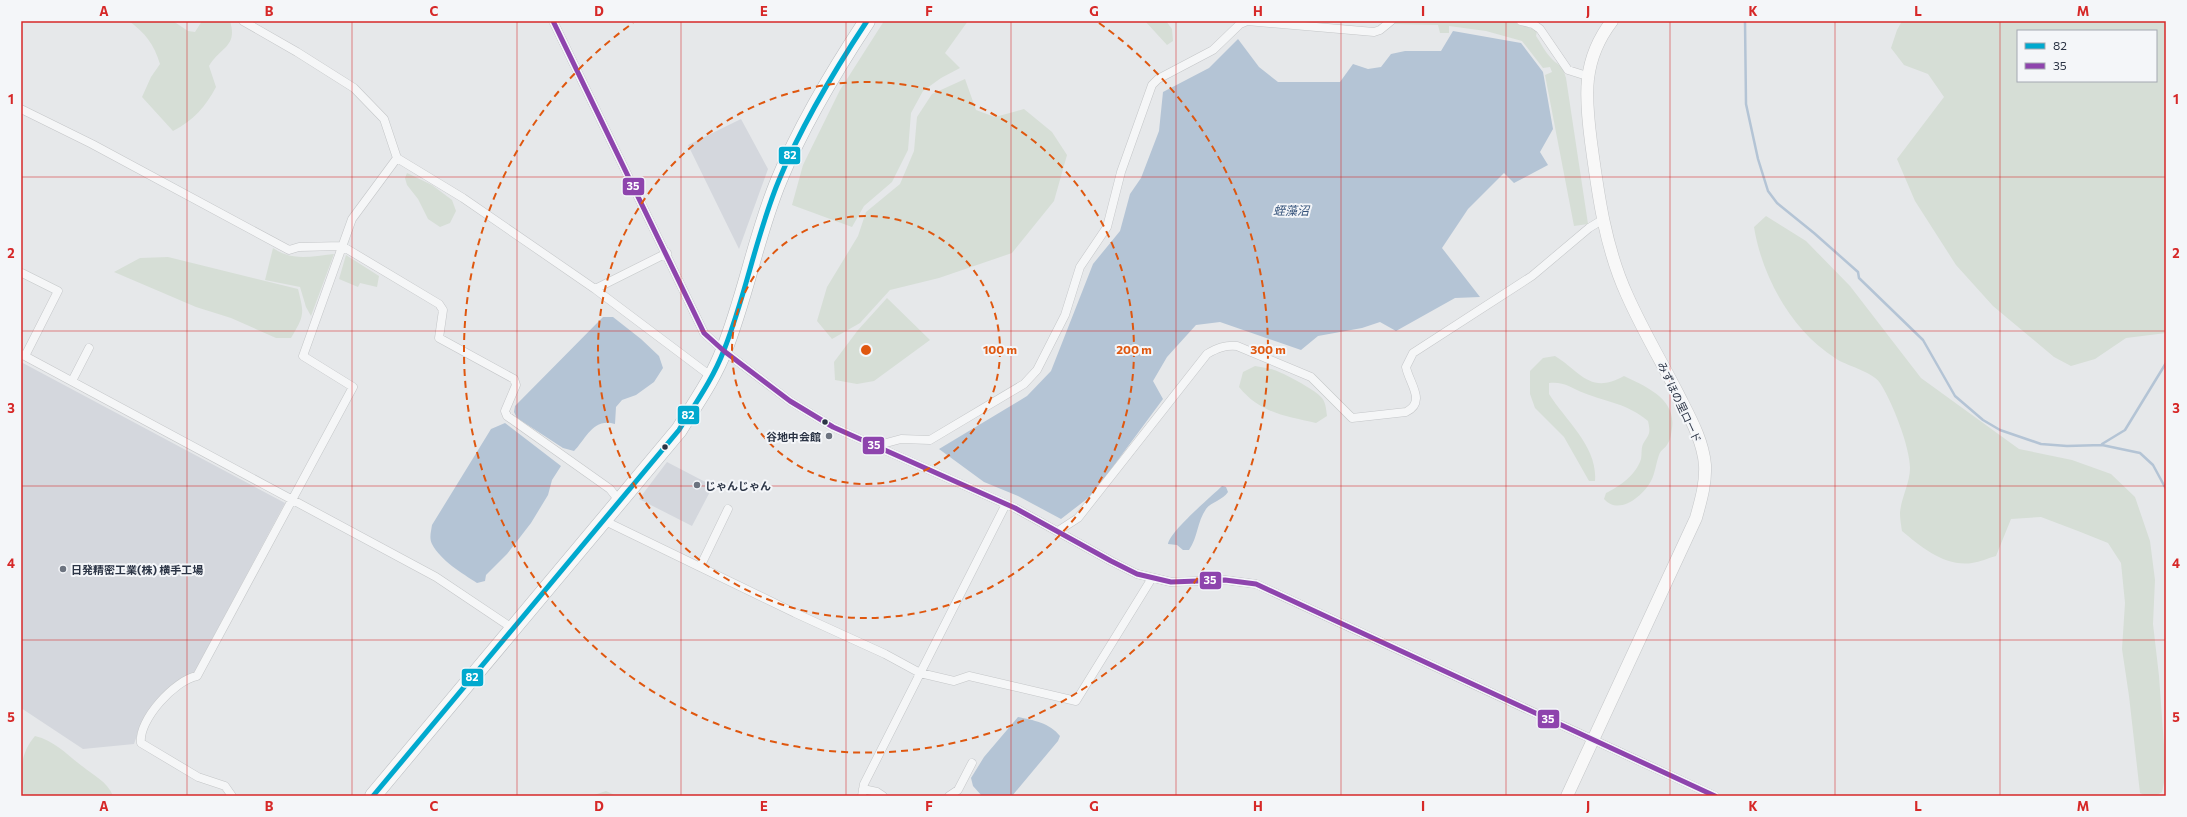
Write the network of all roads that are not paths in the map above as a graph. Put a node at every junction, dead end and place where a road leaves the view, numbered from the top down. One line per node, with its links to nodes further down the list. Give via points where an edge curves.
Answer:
1 (243, 21): 9 (street, via 354,88 384,119)
2 (552, 21): 12 (street)
3 (867, 21): 16 (highway, via 822,95 779,180 756,243)
4 (1391, 21): 20 (street, via 1374,32 1247,21 1240,24 1213,50 1158,79 1152,85 1121,172 1107,227 1080,267 1065,315 1037,370 1024,384 930,440 901,438)
5 (1521, 21): 7 (street, via 1540,28 1568,70)
6 (1612, 21): 7 (street, みずほの里ロード, via 1594,52)
7 (1587, 76): 10 (street, みずほの里ロード, via 1586,102)
8 (21, 109): 11 (street, via 92,144 289,250 299,247)
9 (397, 158): 11 (street, via 352,220); 14 (street, via 463,198)
10 (1602, 220): 26 (street, via 1532,276 1412,353 1406,367 1417,404 1406,412 1352,418 1311,377 1237,346 1216,348 1207,354 1078,518); 31 (street, みずほの里ロード, via 1626,295 1699,436 1705,464 1704,490 1696,518)
11 (342, 246): 21 (street, via 303,356 353,386); 22 (street, via 439,304 443,310 439,338 514,379 516,385 505,411 507,416 610,489)
12 (667, 253): 14 (street); 16 (street, via 704,333)
13 (22, 273): 17 (street, via 58,291)
14 (595, 289): 18 (street)
15 (89, 348): 19 (street)
16 (724, 351): 18 (highway); 20 (street, via 790,401 832,427)
17 (23, 355): 19 (street)
18 (712, 377): 22 (highway, via 679,430)
19 (72, 381): 21 (street)
20 (875, 446): 23 (street)
21 (292, 499): 29 (street, via 436,577); 34 (street, via 197,676 188,677 160,701 140,736 141,743 198,777 225,786)
22 (620, 502): 25 (highway)
23 (1006, 504): 26 (street); 30 (street)
24 (728, 509): 27 (street)
25 (605, 521): 27 (street); 29 (highway)
26 (1058, 531): 28 (street, via 1111,561)
27 (700, 567): 30 (street)
28 (1152, 578): 30 (street, via 1076,701 969,676 954,681); 31 (street, via 1171,582 1225,580 1256,584)
29 (512, 628): 35 (highway)
30 (920, 672): 33 (street)
31 (1593, 740): 38 (street, みずほの里ロード); 39 (street)
32 (972, 763): 37 (street, via 958,790)
33 (862, 793): 36 (street, via 877,792)
34 (232, 796)
35 (373, 796)
36 (883, 796)
37 (948, 796)
38 (1567, 796)
39 (1715, 796)

